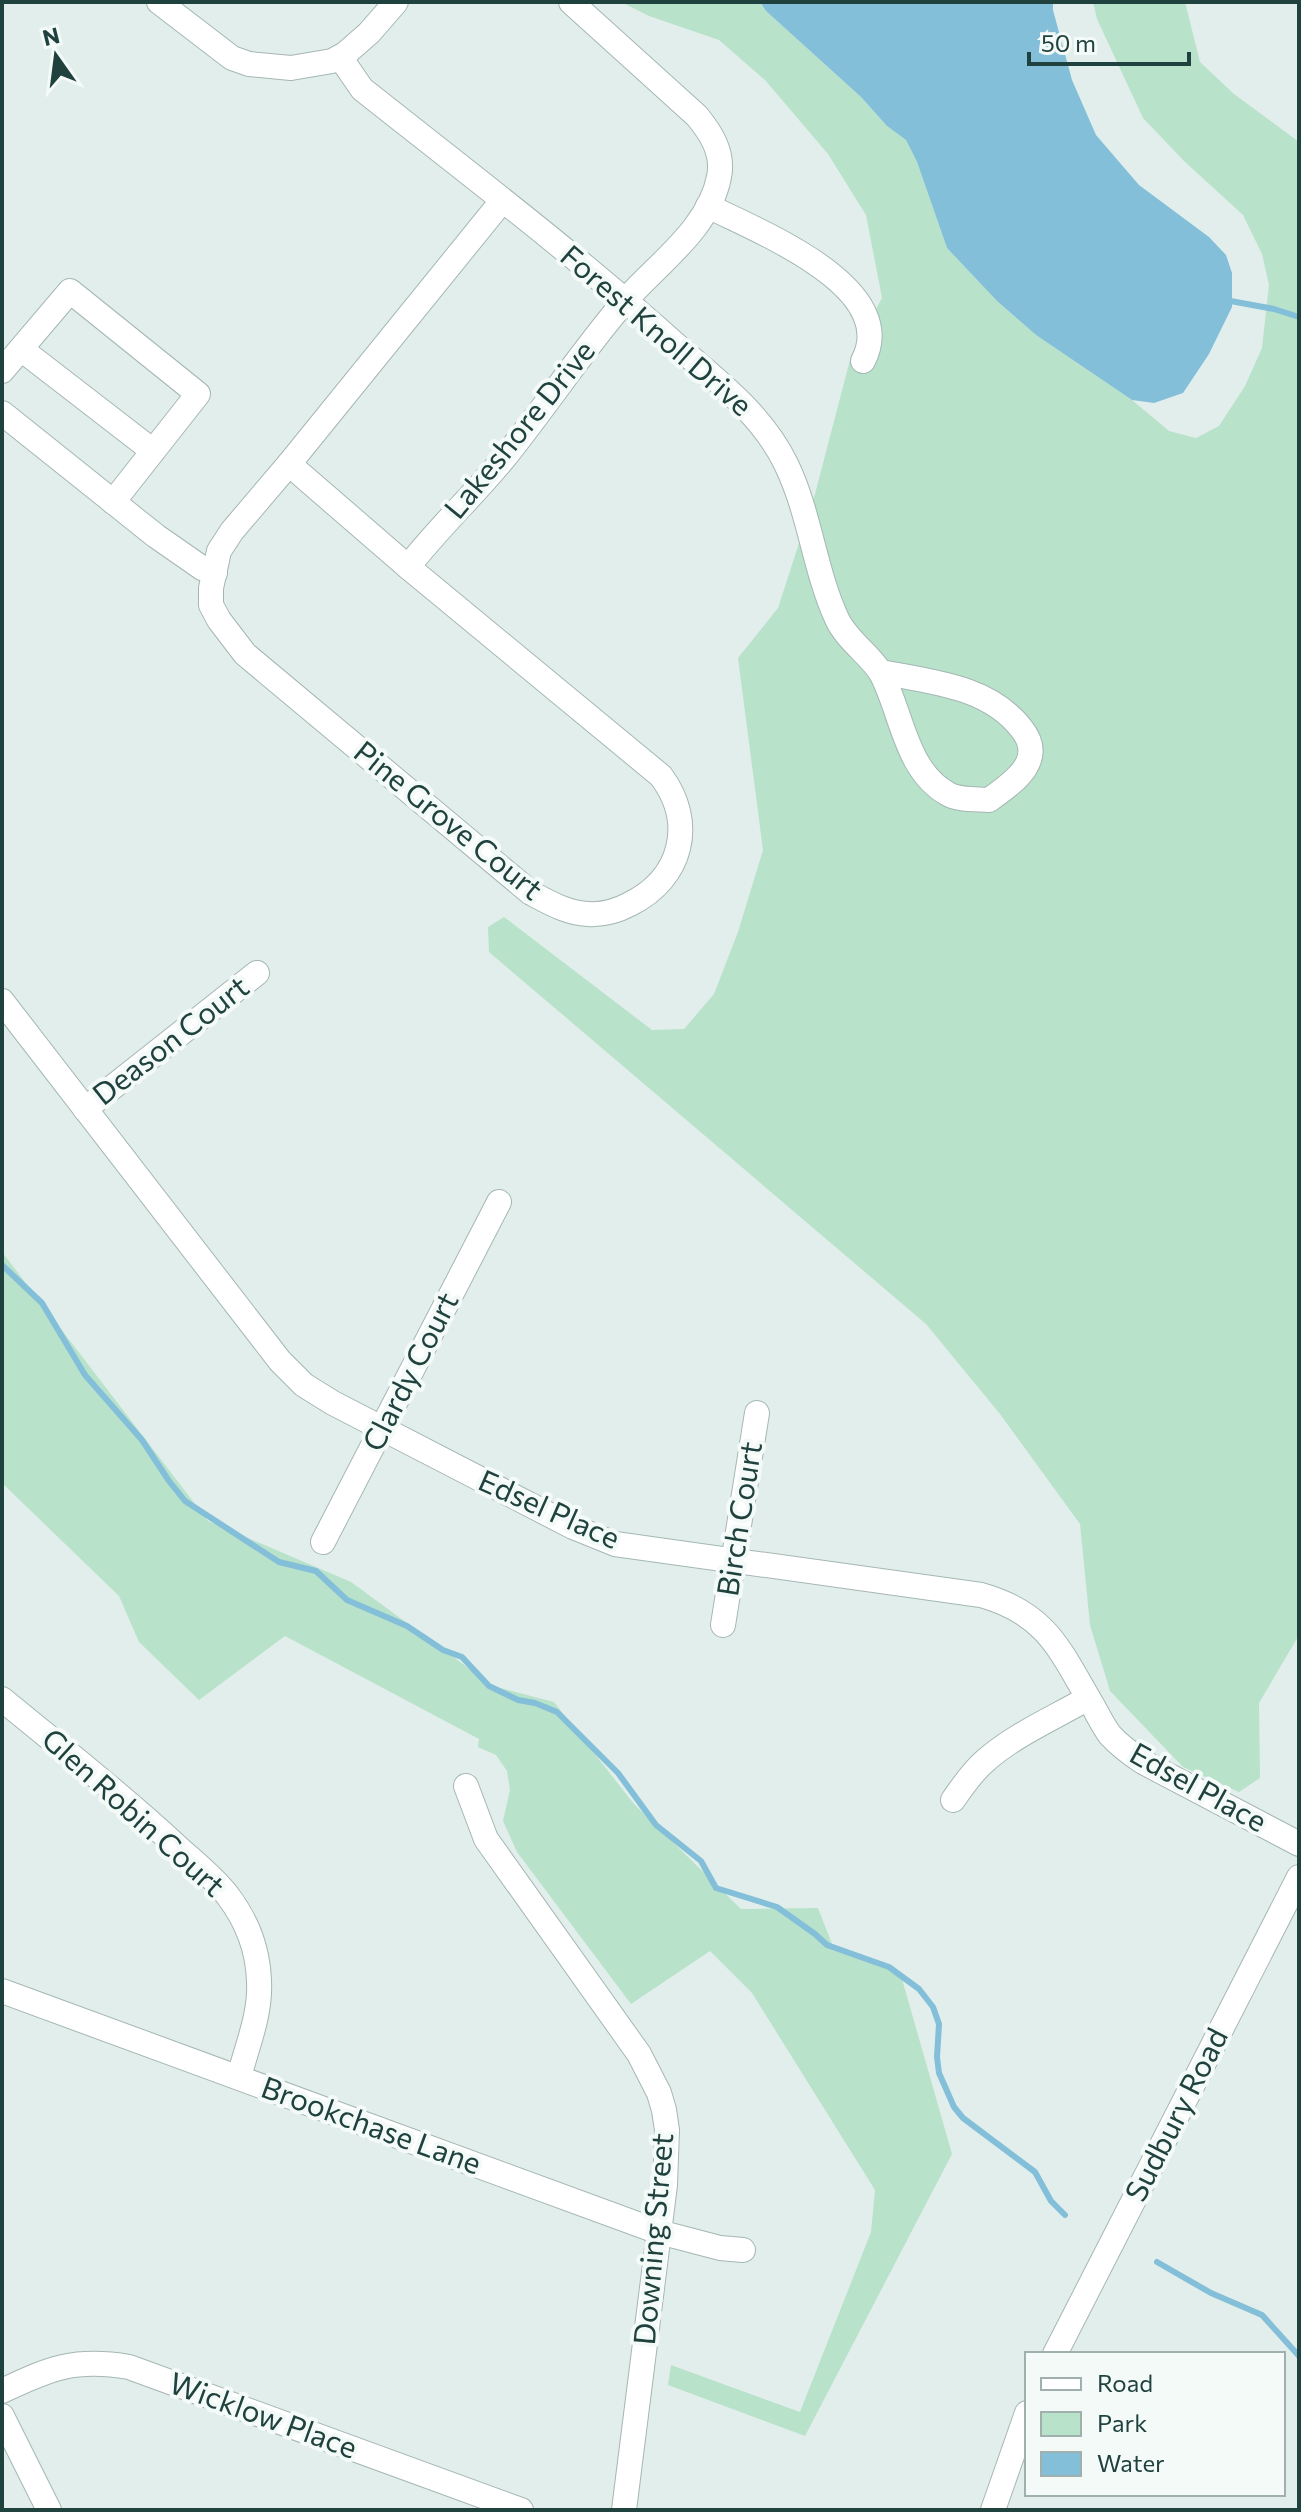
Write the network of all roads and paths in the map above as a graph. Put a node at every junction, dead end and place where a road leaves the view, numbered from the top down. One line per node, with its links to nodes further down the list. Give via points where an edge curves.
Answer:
1 (159, 2): 4 (street, via 232,58 249,64 291,68)
2 (396, 2): 4 (street)
3 (571, 2): 6 (street, Lakeshore Drive, via 710,131 720,175)
4 (340, 57): 5 (street, Forest Knoll Drive, via 362,89)
5 (502, 201): 7 (street, Forest Knoll Drive); 13 (street)
6 (708, 206): 7 (street, Lakeshore Drive); 9 (street, via 807,257 856,298 871,336)
7 (626, 300): 15 (street, Lakeshore Drive, via 505,457); 17 (street, Forest Knoll Drive, via 756,416 798,493 837,621)
8 (21, 349): 10 (street); 12 (street); 12 (street, via 70,291 198,394)
9 (863, 361)
10 (2, 371)
11 (2, 413): 14 (street)
12 (153, 451): 14 (street)
13 (289, 464): 15 (street, Pine Grove Court); 16 (street, Pine Grove Court, via 232,531 219,551)
14 (113, 502): 16 (street)
15 (408, 567): 16 (street, Pine Grove Court, via 661,776 672,791 680,828 672,866 652,891 624,907 591,914 572,912 531,893 245,654 211,605)
16 (215, 573)
17 (881, 672): 17 (street, Forest Knoll Drive, via 924,776 950,796 989,800 1015,781 1030,760 1029,738 1010,714 984,697)
18 (257, 973): 20 (street, Deason Court)
19 (2, 1001): 20 (street, Edsel Place)
20 (85, 1109): 23 (street, Edsel Place, via 280,1361 304,1385)
21 (499, 1202): 23 (street, Clardy Court)
22 (757, 1413): 25 (street, Birch Court)
23 (381, 1429): 24 (street, Clardy Court); 25 (street, Edsel Place, via 615,1544)
24 (323, 1542)
25 (734, 1560): 26 (street, Birch Court); 27 (street, Edsel Place, via 995,1599 1033,1619 1054,1639)
26 (723, 1625)
27 (1088, 1698): 30 (street, via 986,1760); 31 (street, Edsel Place, via 1110,1734 1143,1762)
28 (2, 1699): 34 (street, Glen Robin Court, via 161,1832 241,1915 251,1936 259,1982 257,2013)
29 (466, 1786): 35 (street, Downing Street, via 486,1839 639,2054 659,2093 667,2130)
30 (953, 1800)
31 (1299, 1844)
32 (1299, 1877): 37 (street, Sudbury Road)
33 (2, 1991): 34 (street, Brookchase Lane)
34 (239, 2077): 35 (street, Brookchase Lane)
35 (659, 2232): 36 (street, Brookchase Lane); 43 (street, Downing Street)
36 (743, 2250)
37 (1056, 2352)
38 (2, 2391): 42 (street, Wicklow Place, via 72,2364 129,2367)
39 (2, 2416): 41 (street)
40 (1025, 2418): 44 (street)
41 (49, 2510)
42 (521, 2510)
43 (624, 2510)
44 (993, 2510)

